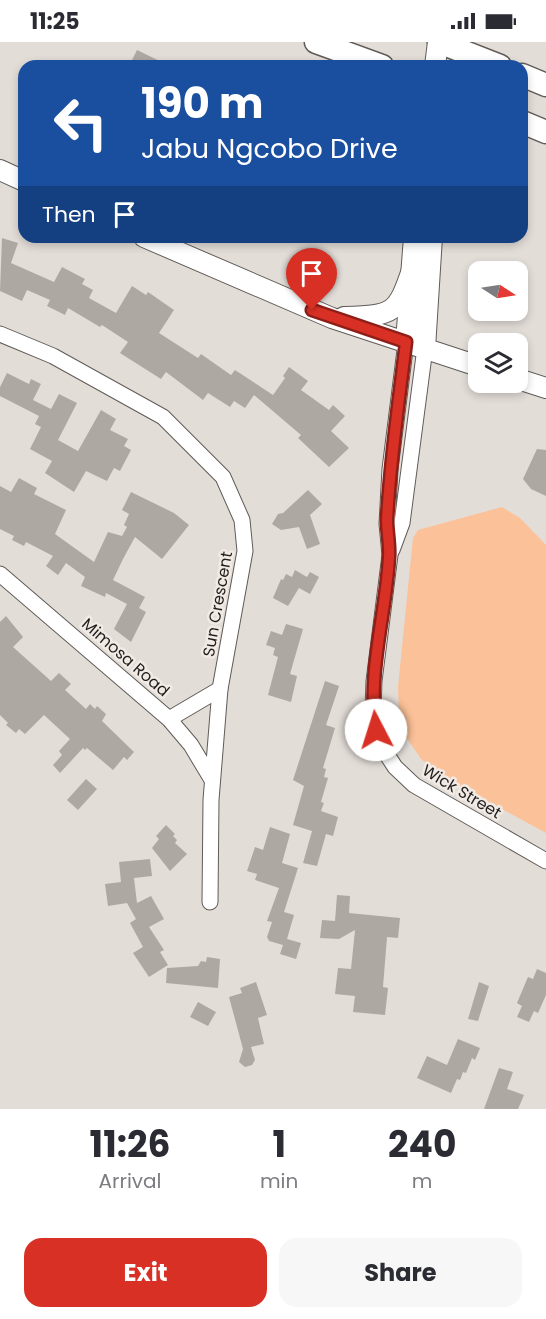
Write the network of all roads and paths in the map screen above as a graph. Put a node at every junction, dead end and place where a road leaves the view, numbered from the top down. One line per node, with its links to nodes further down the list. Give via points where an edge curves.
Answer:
1 (315, 42): 4 (main road); 5 (main road)
2 (487, 42): 8 (main road)
3 (449, 48): 6 (main road); 7 (main road)
4 (352, 60)
5 (365, 60)
6 (440, 60)
7 (483, 60)
8 (504, 60)
9 (528, 78): 10 (main road)
10 (546, 85)
11 (528, 124): 12 (main road)
12 (546, 132)
13 (0, 170): 14 (main road)
14 (18, 178)
15 (158, 243): 19 (main road)
16 (414, 243): 18 (main road)
17 (432, 243): 22 (main road)
18 (413, 267): 19 (main road, via 396,307 376,316); 21 (main road)
19 (332, 318): 21 (main road)
20 (0, 334): 28 (street, Sun Crescent, via 53,356 163,417 223,477 242,520 245,551)
21 (406, 342): 22 (main road); 26 (street, Wick Street, via 390,469)
22 (425, 348): 23 (main road); 26 (street, Wick Street, via 402,522)
23 (468, 363)
24 (528, 382): 25 (main road)
25 (546, 388)
26 (390, 555): 31 (street, Wick Street, via 373,710 382,747 414,785)
27 (0, 574): 29 (street, Mimosa Road)
28 (220, 689): 29 (street); 30 (street, Sun Crescent)
29 (169, 719): 30 (street, Mimosa Road, via 191,745)
30 (212, 780): 32 (street, Sun Crescent)
31 (546, 861)
32 (210, 902)

